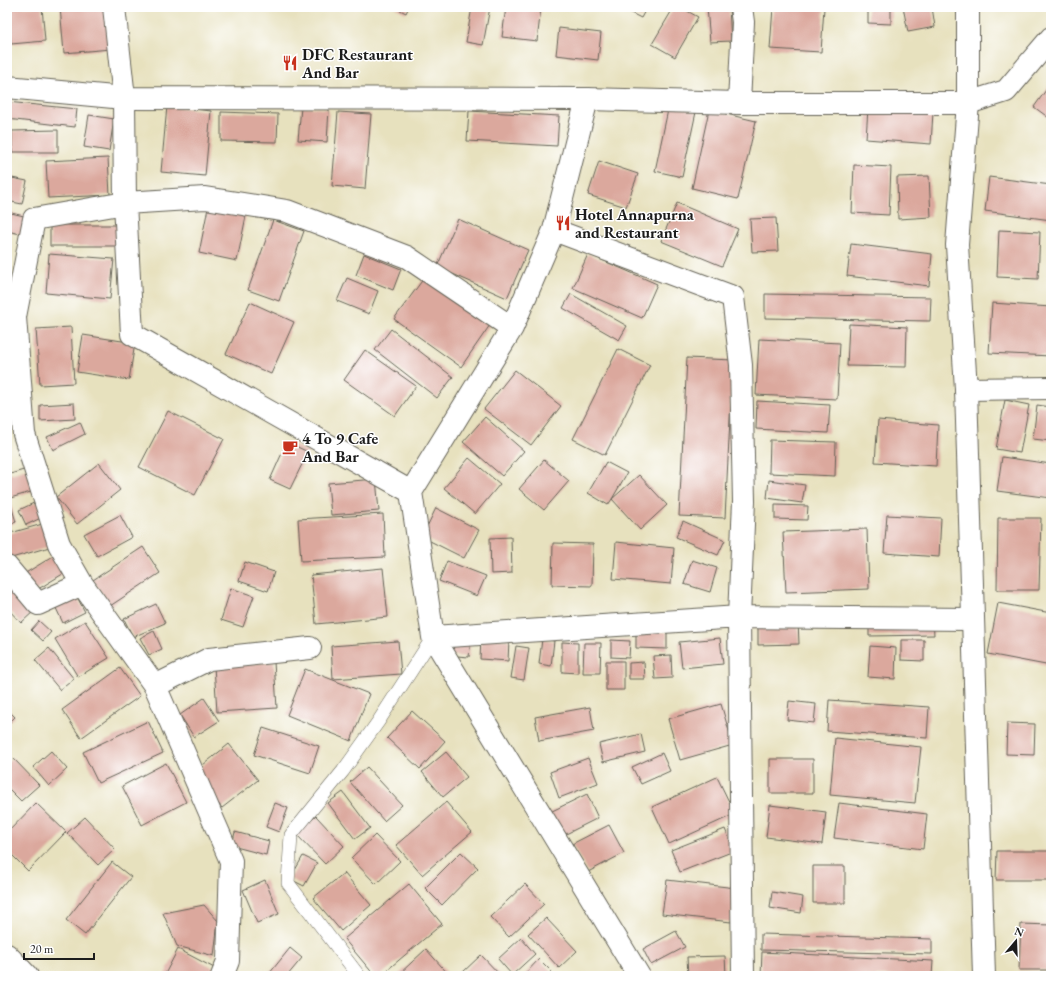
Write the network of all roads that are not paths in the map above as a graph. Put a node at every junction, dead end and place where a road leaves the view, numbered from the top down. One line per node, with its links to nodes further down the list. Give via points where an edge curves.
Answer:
1 (114, 7): 6 (street)
2 (741, 7): 8 (street, via 743,22)
3 (968, 7): 9 (street)
4 (1051, 38): 9 (street, via 1006,91)
5 (7, 87): 6 (street)
6 (124, 98): 7 (street); 10 (street)
7 (587, 99): 8 (street); 11 (street)
8 (739, 103): 9 (street)
9 (968, 103): 14 (street, via 957,245)
10 (125, 203): 12 (street, via 206,198 287,211 407,257); 15 (street, via 132,334); 17 (street, via 34,219 16,317 24,434 59,544)
11 (554, 230): 12 (street); 18 (street, via 733,297 741,365 743,485)
12 (512, 328): 15 (street)
13 (1051, 388): 14 (street)
14 (966, 389): 19 (street)
15 (411, 492): 20 (street)
16 (7, 567): 17 (street, via 38,604)
17 (82, 584): 22 (street)
18 (740, 617): 19 (street); 20 (street); 28 (street)
19 (972, 618): 29 (street)
20 (433, 637): 26 (lane, via 343,771 291,835 288,882); 27 (street)
21 (310, 648): 22 (street, via 209,659)
22 (155, 686): 25 (street, via 231,861 228,961)
23 (7, 955): 24 (street)
24 (27, 976)
25 (222, 976)
26 (359, 976)
27 (639, 976)
28 (743, 976)
29 (984, 976)

